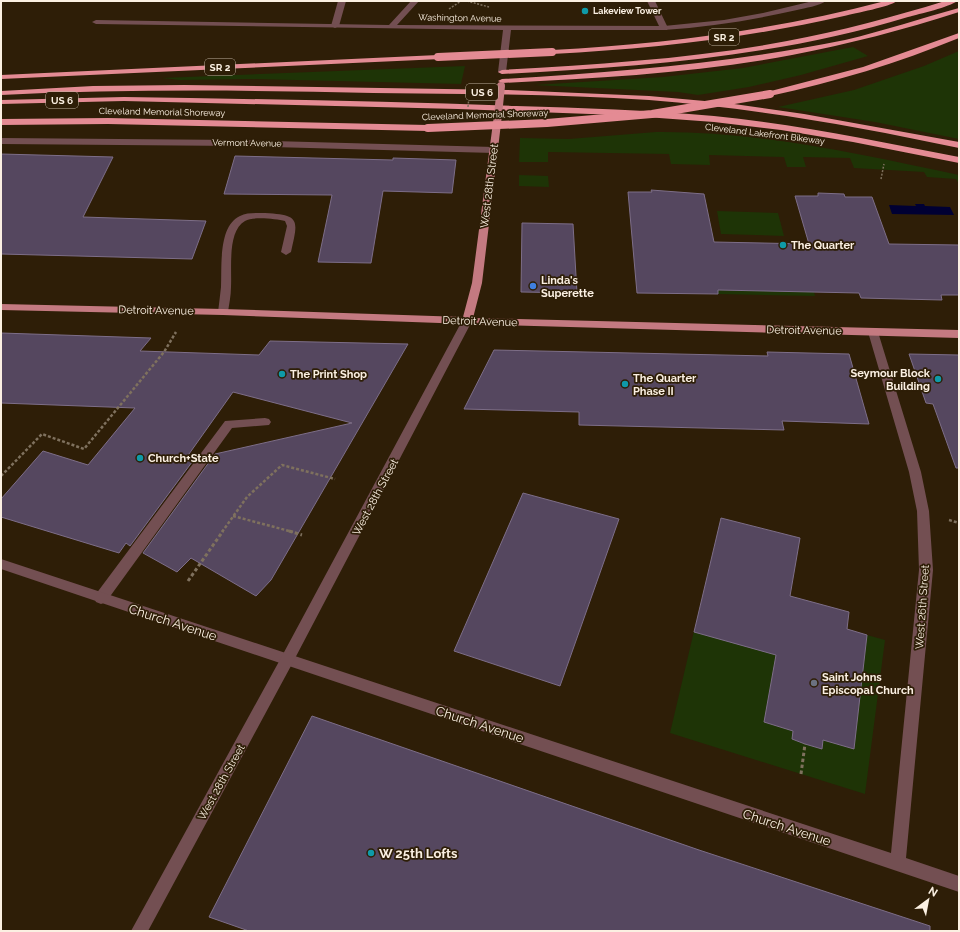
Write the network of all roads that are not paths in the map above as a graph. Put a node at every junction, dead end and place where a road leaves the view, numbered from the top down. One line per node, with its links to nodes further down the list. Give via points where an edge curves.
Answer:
1 (342, 1): 9 (street)
2 (415, 1): 10 (street)
3 (651, 1): 11 (street)
4 (822, 1): 11 (street, Washington Avenue, via 746,18 690,27)
5 (893, 1): 15 (highway, SR 2, bridge, via 831,18 676,43 552,52)
6 (953, 1): 14 (highway, via 845,32 724,55 628,65)
7 (956, 11): 16 (highway, via 875,36 777,56 668,70)
8 (96, 22): 9 (street, Washington Avenue)
9 (335, 26): 10 (street, Washington Avenue)
10 (391, 27): 12 (street, Washington Avenue)
11 (664, 28): 12 (street, Washington Avenue)
12 (507, 29): 14 (street, West 28th Street)
13 (959, 35): 19 (highway, Cleveland Memorial Shoreway, bridge, via 857,72 770,94 644,115 546,123 428,128 108,121)
14 (502, 72): 16 (main road, West 28th Street)
15 (1, 77)
16 (501, 83): 22 (main road, West 28th Street, bridge)
17 (1, 93): 21 (highway, US 6, via 111,88 189,88 612,96 789,114 856,124)
18 (1, 102): 23 (highway, US 6, via 137,100 458,106 618,112 714,118 781,127)
19 (1, 122)
20 (1, 141): 22 (street, Vermont Avenue, via 238,143)
21 (959, 145)
22 (494, 150): 27 (main road, West 28th Street, via 477,283)
23 (959, 160)
24 (286, 252): 26 (street, via 292,226 288,219 255,216 243,218 236,223 226,256)
25 (1, 307): 26 (main road, Detroit Avenue)
26 (223, 312): 27 (main road, Detroit Avenue)
27 (467, 321): 28 (main road, Detroit Avenue); 33 (street, West 28th Street)
28 (873, 332): 29 (main road, Detroit Avenue); 34 (street, West 26th Street, via 916,472 923,511 926,570)
29 (959, 334)
30 (265, 422): 32 (street, via 229,424)
31 (1, 564): 32 (street, Church Avenue)
32 (101, 598): 33 (street, Church Avenue)
33 (288, 660): 34 (street, Church Avenue); 36 (street, West 28th Street)
34 (898, 863): 35 (street, Church Avenue)
35 (959, 884)
36 (139, 931)

